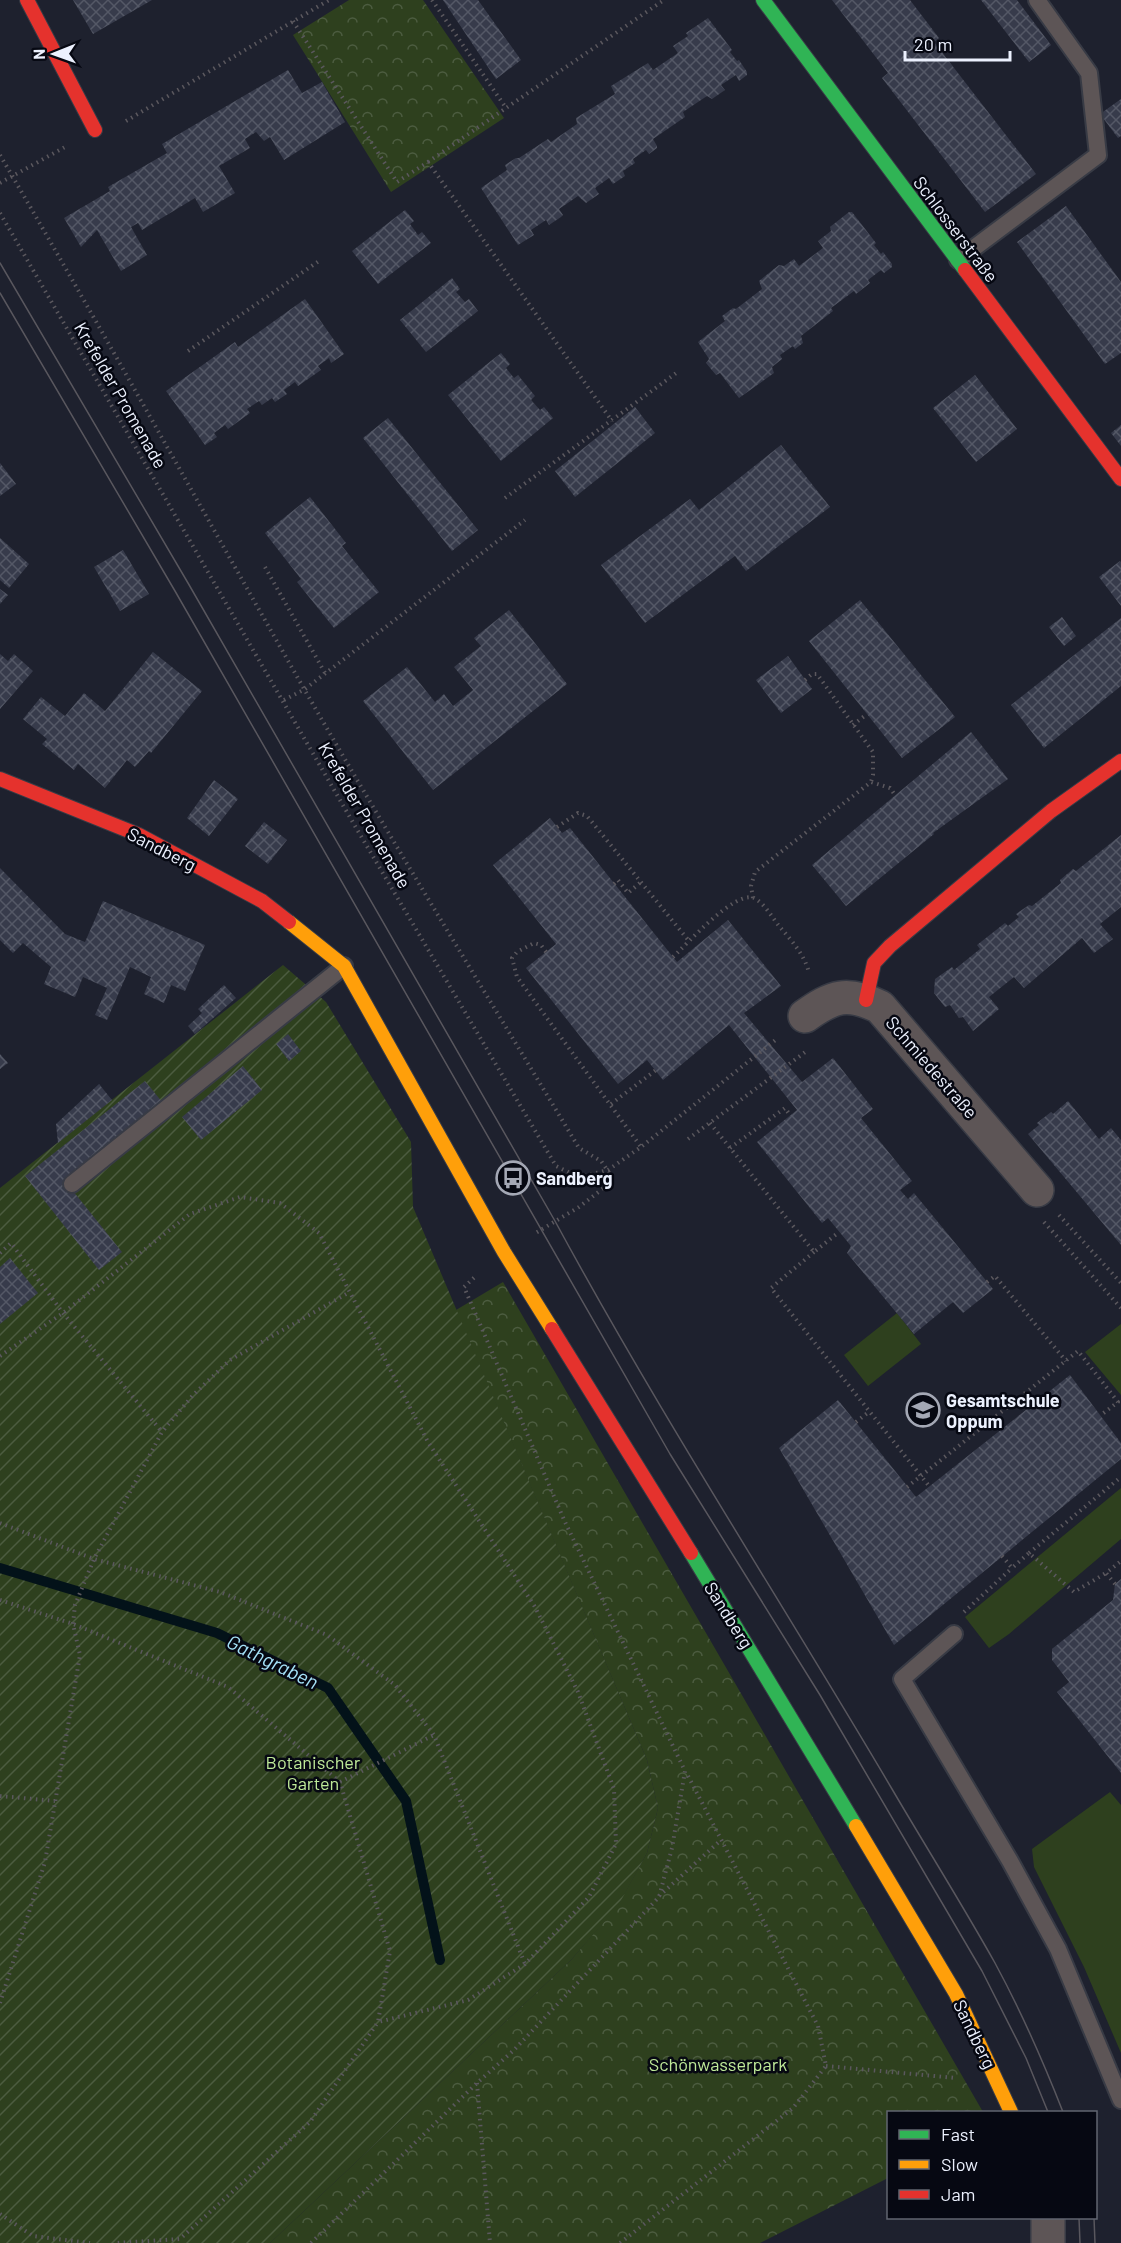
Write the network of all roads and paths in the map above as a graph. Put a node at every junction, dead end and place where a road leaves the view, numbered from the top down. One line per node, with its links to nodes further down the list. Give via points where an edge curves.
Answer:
1 (27, 0): 9 (street)
2 (330, 0): 7 (path)
3 (432, 0): 8 (path)
4 (664, 0): 8 (path)
5 (763, 0): 15 (street, Schlosserstraße)
6 (1037, 0): 15 (lane, via 1089,73 1098,155)
7 (293, 21): 9 (path, via 126,120); 11 (path, via 397,182)
8 (506, 108): 11 (path)
9 (95, 130): 12 (path)
10 (0, 155): 12 (path)
11 (428, 162): 19 (path)
12 (12, 176): 13 (path); 26 (path)
13 (0, 183)
14 (0, 213): 27 (path, Krefelder Promenade)
15 (958, 260): 20 (street, Schlosserstraße)
16 (319, 261): 17 (path)
17 (188, 351)
18 (680, 371): 19 (path)
19 (612, 421): 21 (path)
20 (1121, 479)
21 (506, 498)
22 (525, 520): 24 (path)
23 (265, 567): 24 (path)
24 (325, 674): 26 (path)
25 (805, 680): 29 (path, via 817,674)
26 (304, 689): 27 (path); 52 (path, via 579,1148)
27 (284, 700): 52 (path, Krefelder Promenade, via 556,1166 584,1176)
28 (867, 714): 29 (path)
29 (853, 724): 32 (path, via 873,752)
30 (1121, 761): 43 (street, via 1051,811 890,946 874,963)
31 (0, 779): 42 (street, Sandberg, via 139,835 252,895)
32 (871, 782): 33 (path, via 890,788); 37 (path, via 755,872)
33 (895, 795)
34 (557, 827): 35 (path, via 578,813 587,816)
35 (641, 882): 36 (path, via 628,893 618,880); 38 (path)
36 (614, 884)
37 (753, 898): 38 (path, via 742,897 730,904); 39 (path)
38 (689, 942): 41 (path)
39 (795, 945)
40 (546, 952): 46 (path, via 534,943 518,952 512,958 517,977)
41 (673, 957)
42 (344, 966): 53 (lane); 58 (street, Sandberg)
43 (866, 1000): 44 (street, via 837,998 825,1003); 54 (street, Schmiedestraße, via 880,1007)
44 (810, 1031): 48 (path); 50 (path, Krefelder Promenade)
45 (656, 1070): 46 (path)
46 (611, 1104): 50 (path)
47 (790, 1115): 51 (path, via 784,1108)
48 (710, 1123): 49 (path); 51 (path)
49 (688, 1139)
50 (641, 1146): 52 (path, Krefelder Promenade)
51 (730, 1148): 59 (path)
52 (608, 1170): 55 (path, via 614,1180)
53 (72, 1184)
54 (1037, 1190): 62 (path)
55 (568, 1214)
56 (1043, 1222): 64 (path)
57 (839, 1232): 59 (path)
58 (504, 1252): 89 (path, via 464,1287 565,1522); 99 (street, Sandberg, via 770,1682 956,1994)
59 (814, 1252): 69 (path, via 771,1288)
60 (0, 1253): 65 (path, via 11,1244)
61 (987, 1282): 67 (path, via 995,1276)
62 (1121, 1283)
63 (348, 1293): 65 (path, via 319,1233 280,1203 240,1197 190,1214); 72 (path, via 230,1360); 95 (path, via 428,1442 535,1607 578,1692 614,1789 616,1844 589,1897)
64 (1121, 1308)
65 (63, 1313): 66 (path); 72 (path)
66 (0, 1356)
67 (1066, 1361): 68 (path, via 1078,1351); 73 (path)
68 (1120, 1404): 70 (path)
69 (870, 1411): 71 (path); 73 (path)
70 (1101, 1415)
71 (856, 1422)
72 (162, 1432): 80 (path)
73 (922, 1476): 75 (path); 76 (path)
74 (1121, 1476): 78 (path)
75 (930, 1486)
76 (907, 1487)
77 (0, 1523): 80 (path)
78 (1029, 1553): 82 (path); 83 (path, via 1074,1592)
79 (1002, 1556): 82 (path)
80 (94, 1559): 86 (path, via 75,1605); 88 (path, via 220,1592 327,1635 395,1685)
81 (1121, 1561): 83 (path)
82 (1012, 1568): 87 (path, via 964,1612)
83 (1106, 1574): 84 (path)
84 (1115, 1584)
85 (0, 1600): 86 (path)
86 (73, 1624): 90 (path, via 228,1687); 92 (path, via 80,1655)
87 (954, 1634): 101 (lane, via 902,1679 1058,1949)
88 (434, 1735): 90 (path); 95 (path)
89 (685, 1771): 93 (path); 94 (path)
90 (340, 1782): 97 (path, via 390,1950)
91 (0, 1796): 92 (path)
92 (55, 1801): 96 (path, via 45,1862)
93 (721, 1840): 94 (path); 98 (path, via 818,2026)
94 (659, 1897): 100 (path, via 514,2050)
95 (525, 1964): 97 (path, via 468,2000)
96 (0, 2003)
97 (378, 2022): 106 (path, via 310,2122 180,2239)
98 (826, 2066): 99 (path); 109 (path, via 793,2108)
99 (998, 2082): 102 (street, Sandberg)
100 (477, 2083): 107 (path); 108 (path)
101 (1121, 2100)
102 (1011, 2111)
103 (0, 2214): 105 (path, via 33,2236)
104 (1048, 2219): 110 (street)
105 (90, 2243)
106 (116, 2243)
107 (310, 2243)
108 (490, 2243)
109 (620, 2243)
110 (1048, 2243)

